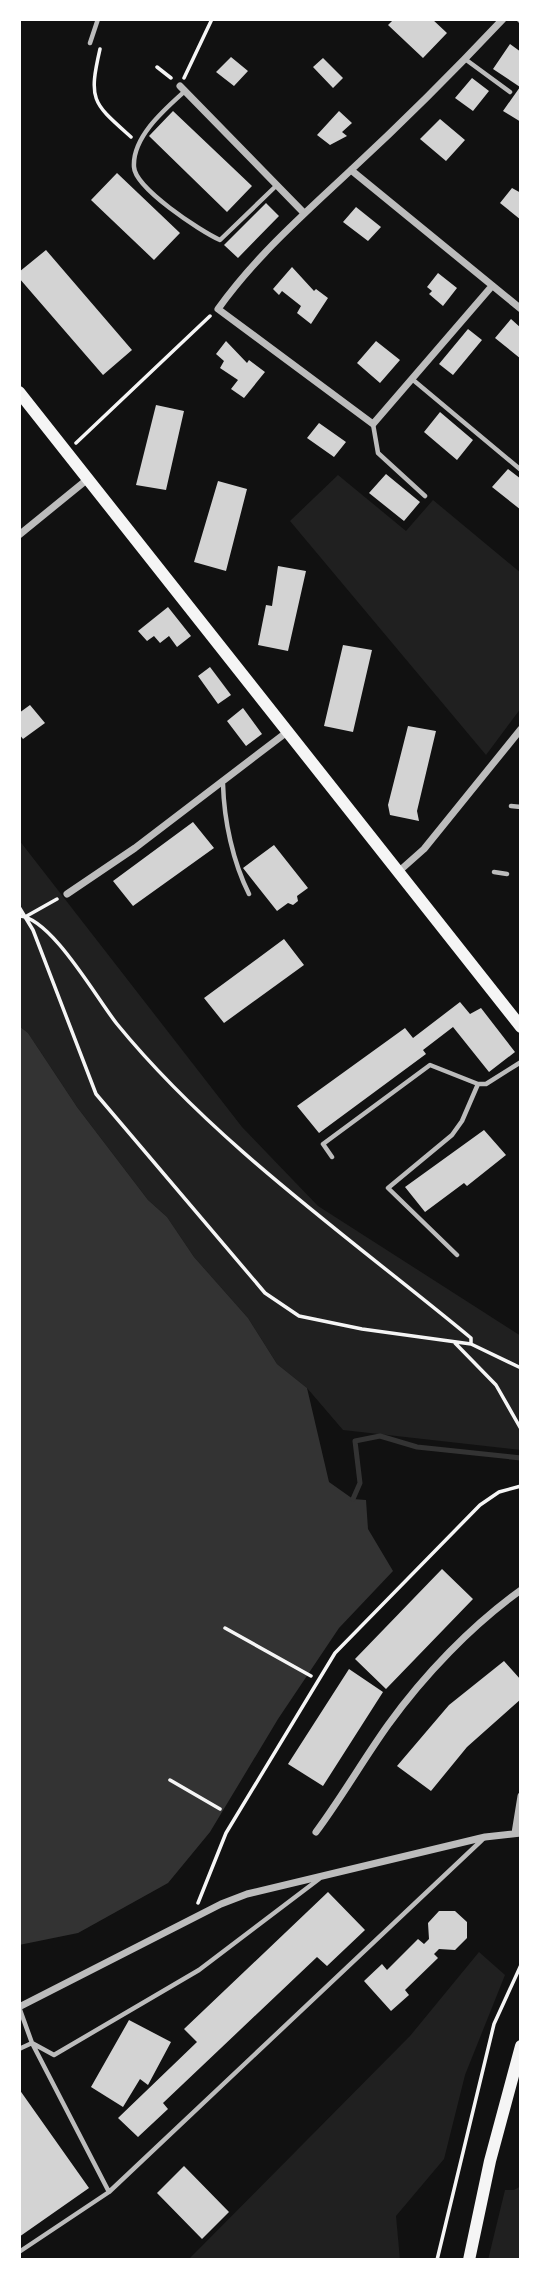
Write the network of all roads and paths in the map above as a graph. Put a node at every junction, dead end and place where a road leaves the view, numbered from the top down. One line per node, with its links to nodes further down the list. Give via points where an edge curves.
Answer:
1 (98, 19): 4 (lane)
2 (212, 19): 8 (path)
3 (503, 19): 6 (street)
4 (90, 43)
5 (100, 47): 10 (path, via 91,86 101,110)
6 (464, 59): 9 (lane); 11 (street)
7 (157, 67): 8 (path)
8 (183, 88): 10 (lane); 12 (street)
9 (510, 92)
10 (140, 145): 12 (lane, via 133,165 136,176 175,213 220,240)
11 (351, 170): 13 (street); 14 (street)
12 (277, 185): 13 (street)
13 (303, 212): 15 (street, via 243,275)
14 (492, 286): 16 (street); 17 (street)
15 (218, 309): 19 (street); 20 (path)
16 (521, 309)
17 (412, 379): 19 (street); 21 (lane)
18 (19, 392): 20 (main road)
19 (373, 424): 23 (lane, via 378,453)
20 (66, 451): 22 (main road)
21 (521, 470)
22 (89, 478): 24 (street); 26 (main road)
23 (425, 496)
24 (19, 535)
25 (521, 729): 31 (street, via 424,849)
26 (287, 732): 27 (street); 31 (main road)
27 (223, 784): 33 (street); 34 (lane, via 233,848)
28 (510, 806): 29 (lane)
29 (521, 807)
30 (494, 872): 32 (lane)
31 (397, 873): 38 (main road)
32 (508, 874)
33 (67, 894): 37 (path)
34 (249, 894)
35 (19, 907): 37 (path)
36 (19, 916): 37 (path)
37 (25, 917): 43 (path, via 96,1094 265,1293 299,1317); 44 (path, via 46,928 118,1025 215,1124 320,1218 471,1338)
38 (521, 1027)
39 (521, 1062): 40 (lane, via 486,1084)
40 (478, 1084): 41 (lane, via 430,1065 323,1144); 42 (lane, via 452,1135 388,1188)
41 (332, 1157)
42 (457, 1255)
43 (454, 1341): 44 (path); 46 (path, via 496,1385)
44 (471, 1344): 45 (path)
45 (521, 1368)
46 (521, 1429)
47 (521, 1486): 58 (path, via 499,1492 480,1505 335,1653 226,1833)
48 (521, 1590): 54 (street, via 436,1667 388,1725)
49 (225, 1628): 50 (path)
50 (311, 1676)
51 (170, 1780): 53 (path)
52 (521, 1796): 55 (street)
53 (220, 1809)
54 (316, 1832)
55 (518, 1833): 56 (street)
56 (485, 1837): 57 (street); 64 (lane)
57 (325, 1874): 58 (street, via 247,1894); 61 (lane, via 199,1970 54,2055)
58 (192, 1918): 60 (street)
59 (521, 1965): 66 (path, via 488,2045)
60 (19, 2007): 61 (lane)
61 (32, 2043): 63 (lane); 64 (lane)
62 (521, 2046): 67 (main road)
63 (19, 2049)
64 (109, 2192): 65 (lane)
65 (19, 2252)
66 (437, 2260)
67 (469, 2260)

